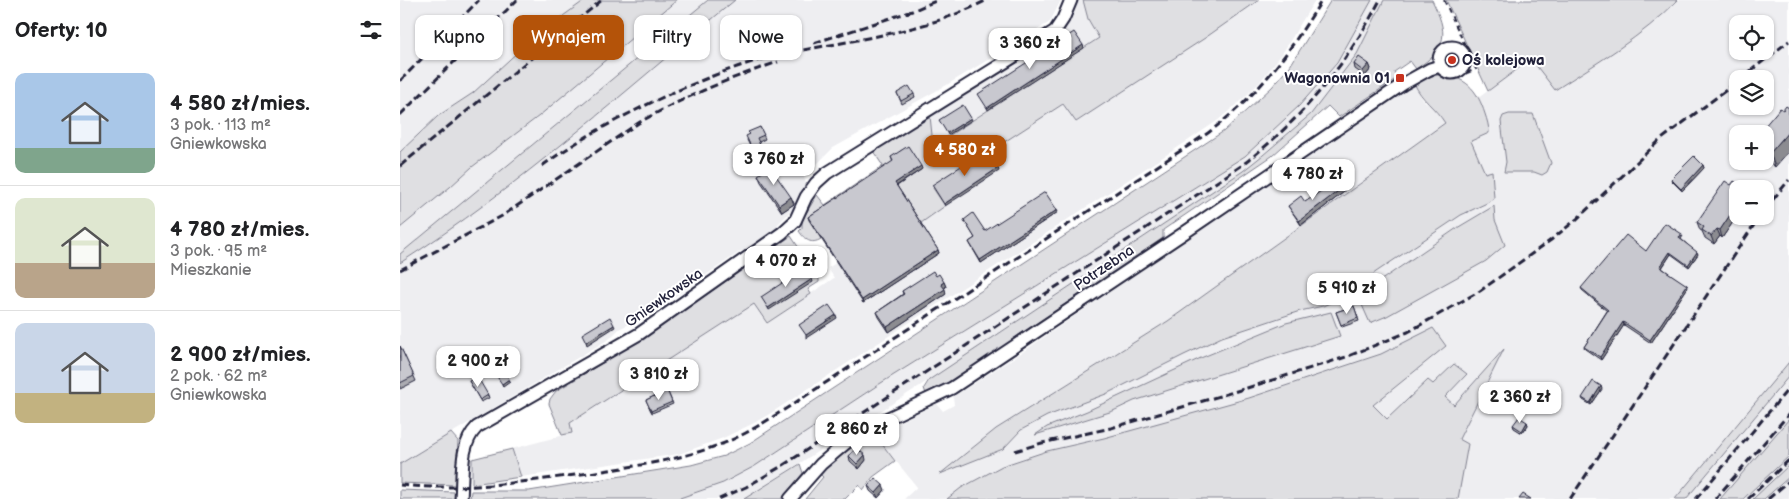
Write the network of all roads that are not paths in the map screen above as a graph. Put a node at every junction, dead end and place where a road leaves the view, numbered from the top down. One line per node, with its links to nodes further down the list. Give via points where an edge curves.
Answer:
1 (1071, 0): 3 (street, Gniewkowska, via 1064,19 1055,30 827,173 806,197 795,221 782,233 639,334 477,427 465,451)
2 (1440, 66): 4 (street, Potrzebna, via 1403,84 952,388 869,427 821,464)
3 (461, 499)
4 (790, 499)

